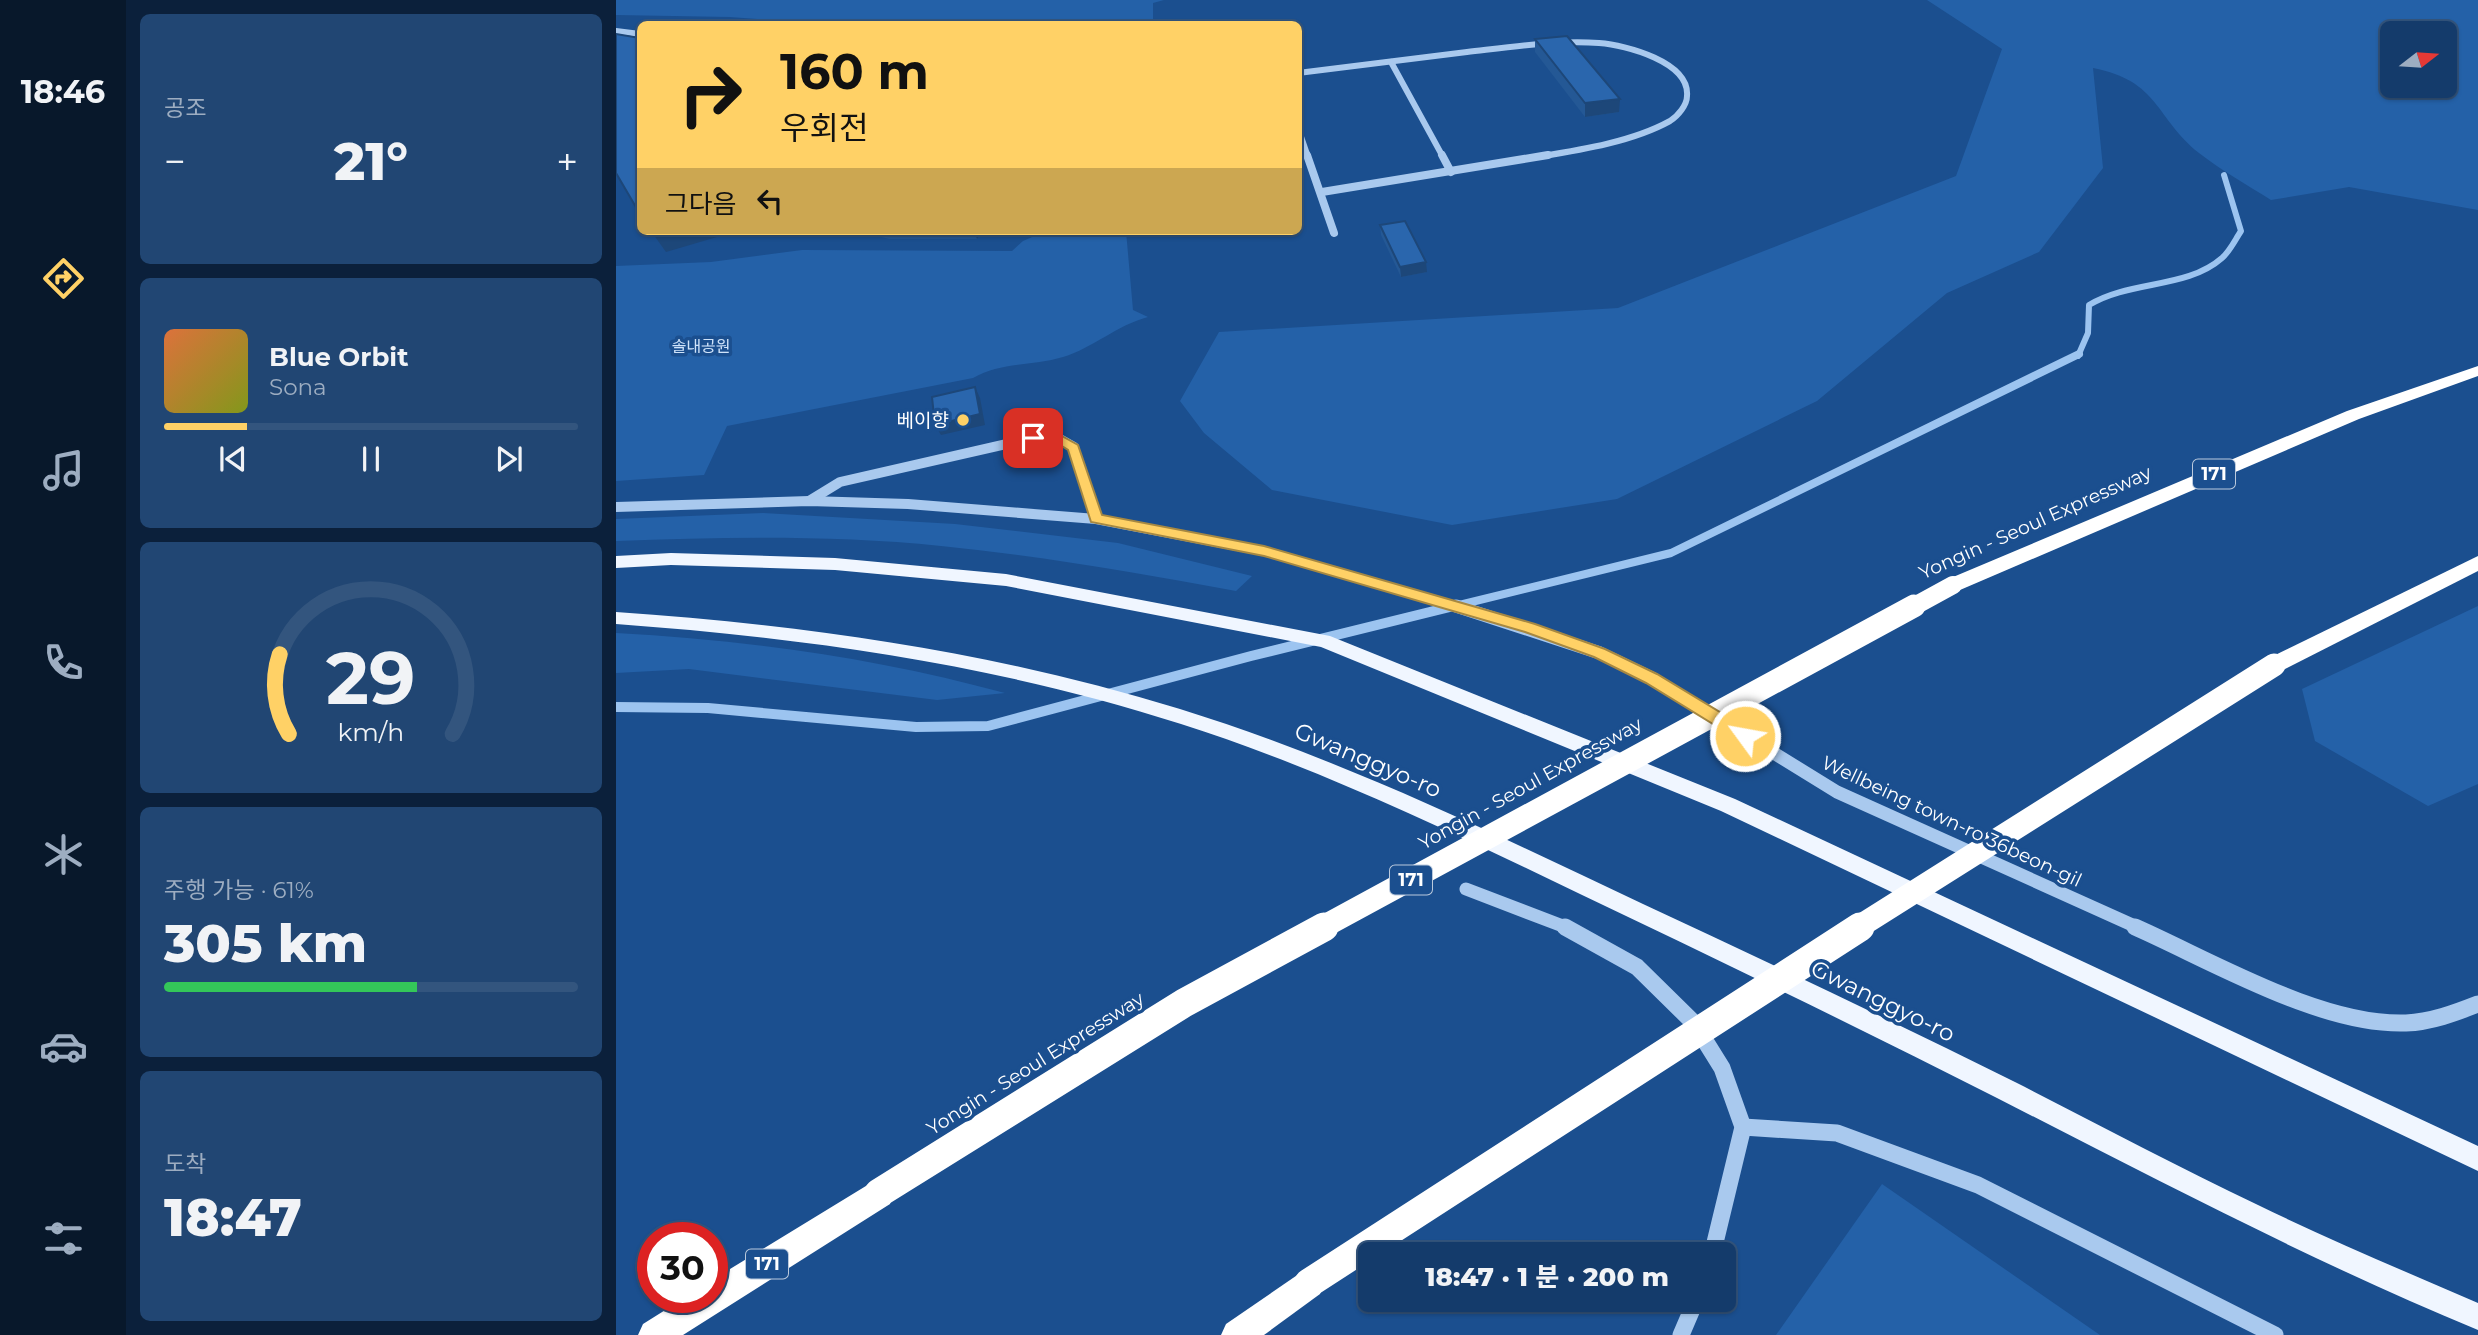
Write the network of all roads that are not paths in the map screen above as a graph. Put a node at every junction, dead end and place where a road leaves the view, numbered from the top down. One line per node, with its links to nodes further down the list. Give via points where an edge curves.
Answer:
1 (616, 31): 2 (street)
2 (637, 34)
3 (1391, 62): 4 (street); 6 (street); 6 (street, via 1528,45 1598,43 1655,58 1678,72 1688,87 1687,103 1672,120 1647,130)
4 (1302, 73)
5 (1302, 139): 7 (street)
6 (1451, 172): 7 (street)
7 (1322, 192): 8 (street)
8 (1334, 233)
9 (2478, 371): 23 (highway, Yongin - Seoul Expressway / 171, bridge, via 2353,415 1953,585 1184,1003)
10 (809, 500): 11 (street, Wellbeing town-ro 36beon-gil); 12 (street, Wellbeing town-ro 36beon-gil); 12 (street, Wellbeing town-ro 36beon-gil, via 840,482 889,469 1033,438 1060,439 1074,447)
11 (616, 507)
12 (1096, 519): 17 (street, Wellbeing town-ro 36beon-gil, via 1264,551 1600,653 1652,678 1837,792 2297,1000 2348,1017 2404,1026 2446,1019)
13 (616, 562): 19 (main road, via 671,559 835,564 1006,580 1324,641 1728,805)
14 (2478, 563): 24 (highway, bridge, via 2274,665 1835,943 1309,1283)
15 (616, 618): 22 (main road, Gwanggyo-ro, via 721,624 864,642 1103,694 1260,743 1413,806 1668,926 2283,1230)
16 (1466, 889): 18 (street, via 1564,926 1637,967 1694,1023 1722,1068)
17 (2478, 1004)
18 (1743, 1127): 20 (street); 26 (street, via 1837,1133 1978,1185)
19 (2478, 1159)
20 (1716, 1242)
21 (1691, 1312): 25 (street)
22 (2478, 1317)
23 (654, 1335)
24 (1237, 1335)
25 (1681, 1335)
26 (2275, 1335)

